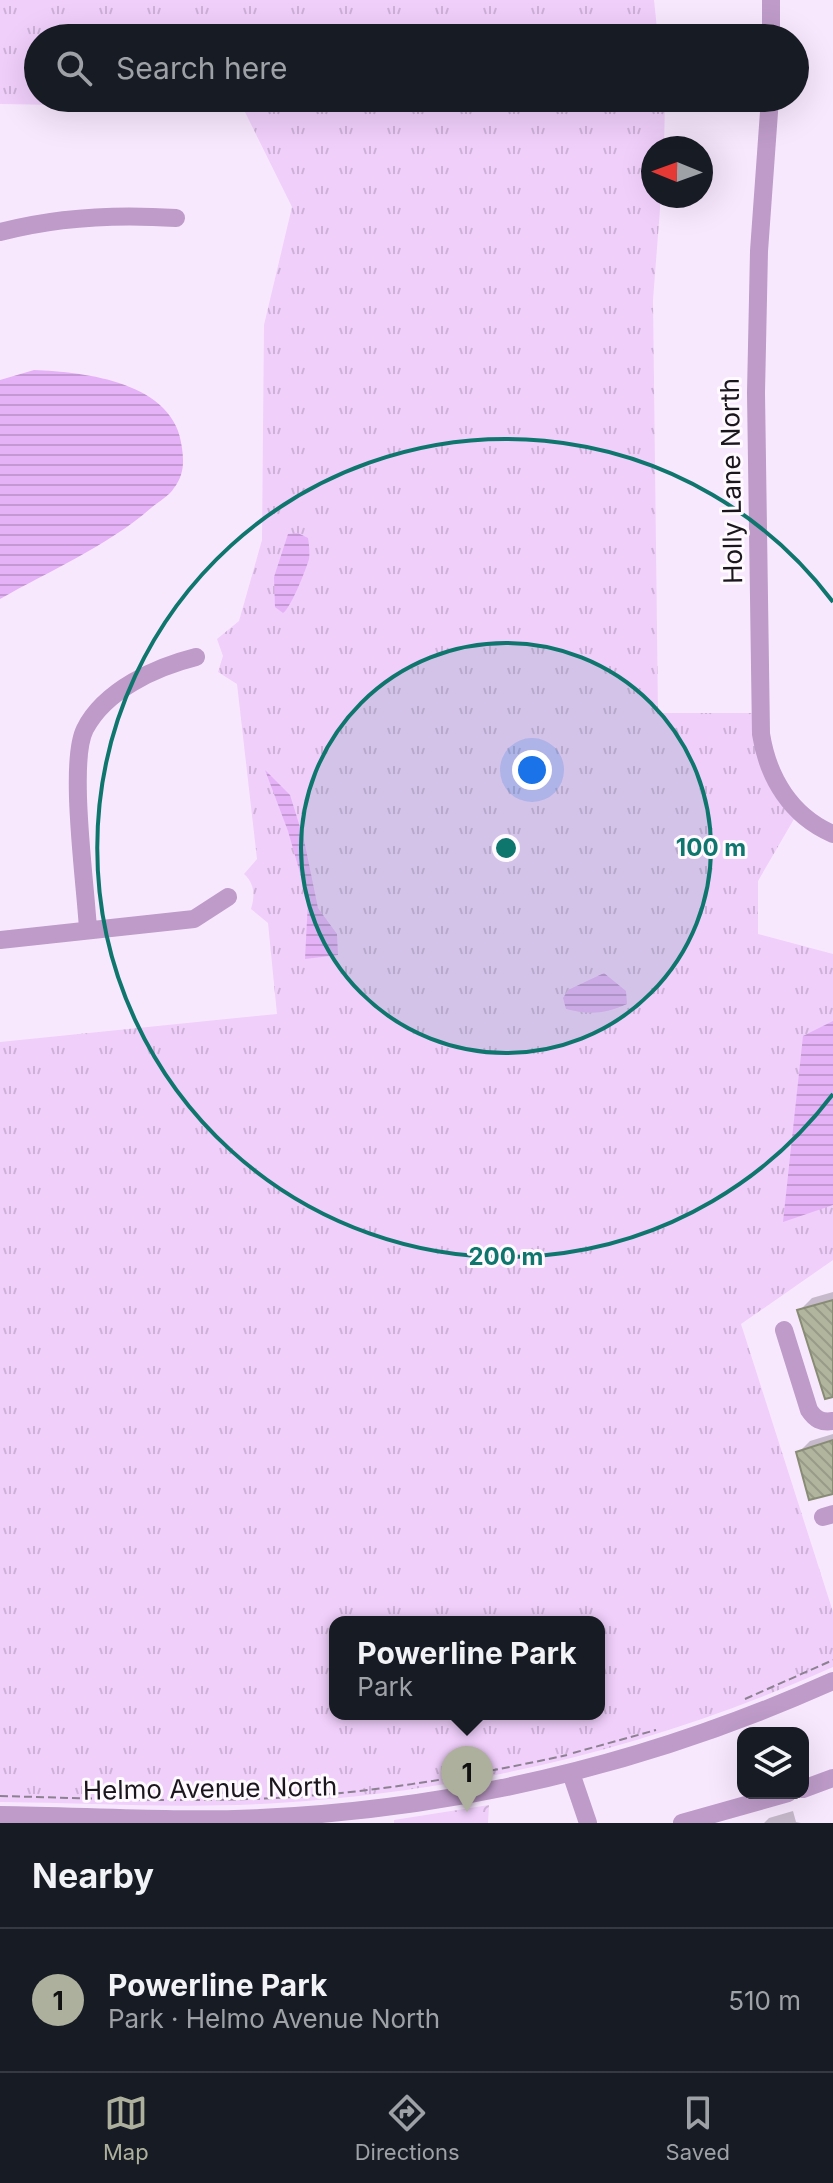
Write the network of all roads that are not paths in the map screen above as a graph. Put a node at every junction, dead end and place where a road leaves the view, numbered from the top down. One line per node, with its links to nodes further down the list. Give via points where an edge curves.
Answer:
1 (771, 0): 2 (street)
2 (771, 24)
3 (769, 112): 7 (street, Holly Lane North, via 756,393 761,734 774,780 787,799)
4 (176, 218): 5 (street, via 96,218)
5 (0, 232)
6 (196, 657): 9 (street, via 164,665 109,699 84,730 78,767)
7 (833, 834)
8 (228, 897): 9 (street, via 194,919)
9 (88, 930): 10 (street)
10 (0, 940)
11 (784, 1330): 12 (street, via 809,1410 814,1418)
12 (833, 1421)
13 (833, 1681): 14 (street, Helmo Avenue North, via 742,1721)
14 (571, 1773): 19 (street, Helmo Avenue North); 20 (street)
15 (833, 1778): 16 (street)
16 (809, 1787)
17 (767, 1799): 21 (street)
18 (1, 1812): 19 (street, Helmo Avenue North)
19 (318, 1819)
20 (588, 1823)
21 (682, 1823)

